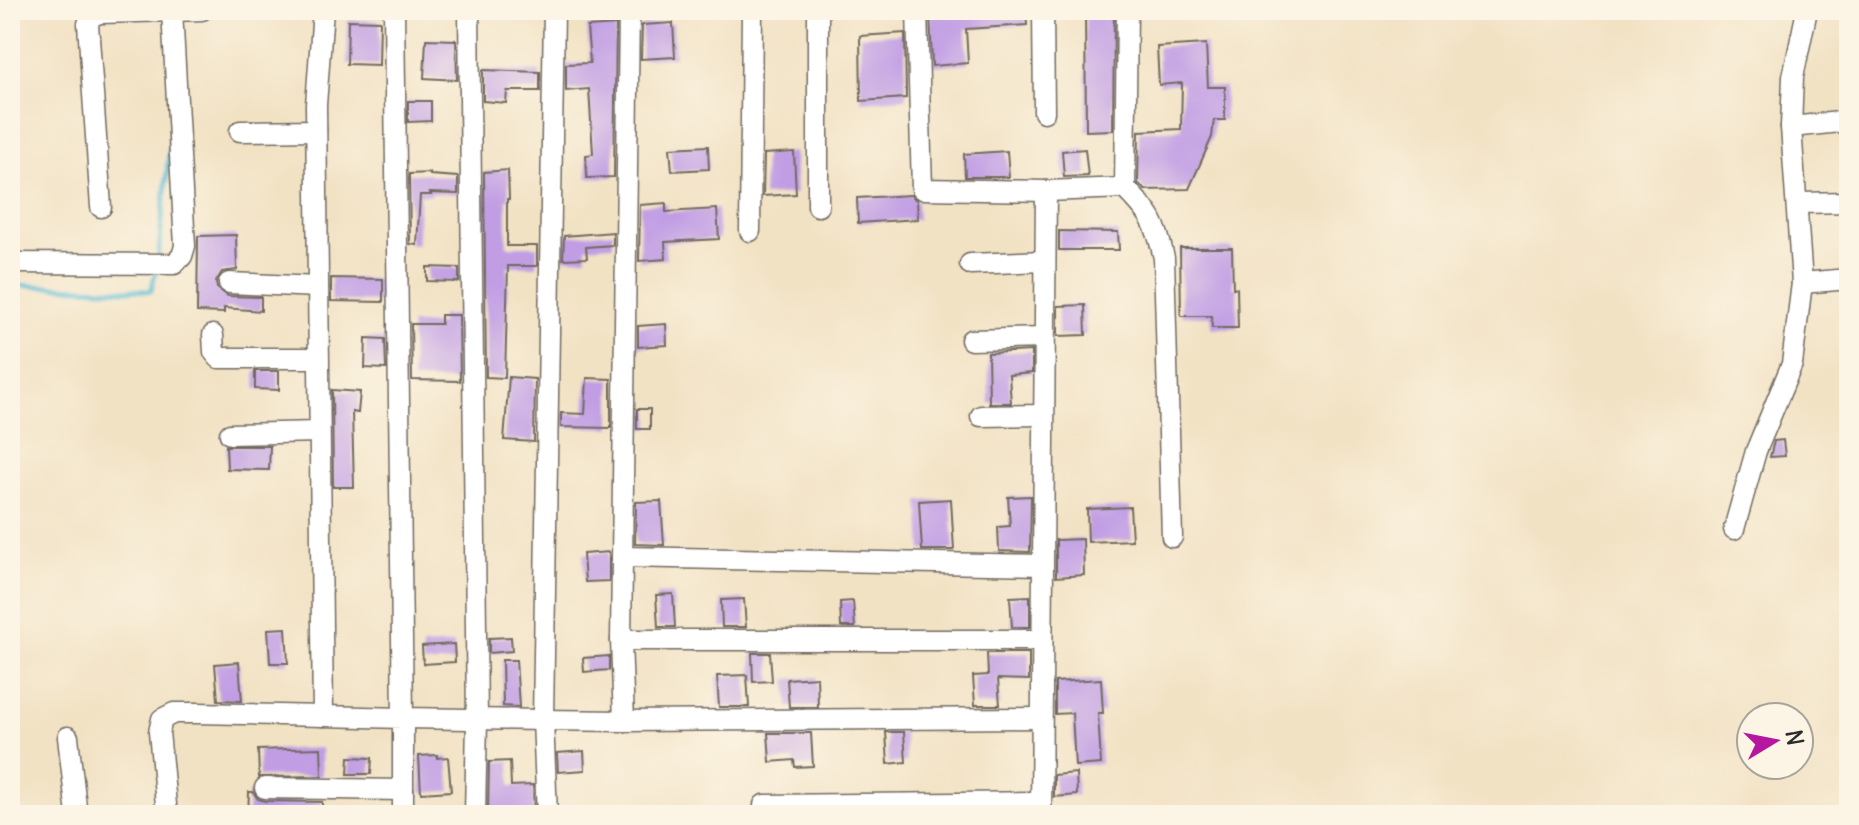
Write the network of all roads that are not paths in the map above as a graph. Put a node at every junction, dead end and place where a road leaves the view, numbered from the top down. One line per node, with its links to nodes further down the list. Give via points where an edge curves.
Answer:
1 (202, 10): 13 (street)
2 (323, 10): 17 (street)
3 (394, 10): 48 (street)
4 (469, 10): 50 (street)
5 (554, 10): 51 (street)
6 (629, 10): 43 (street)
7 (752, 10): 25 (street)
8 (818, 10): 23 (street)
9 (917, 10): 20 (street, via 922,189)
10 (1043, 10): 14 (street)
11 (1127, 10): 19 (street)
12 (1807, 10): 16 (street, via 1793,77)
13 (172, 11): 24 (street, via 100,13 88,24); 27 (street, via 182,256 174,264)
14 (1044, 112)
15 (1849, 121): 16 (street)
16 (1791, 127): 22 (street)
17 (316, 130): 18 (street); 32 (street)
18 (240, 131)
19 (1125, 188): 20 (street); 42 (street, via 1150,213 1164,258)
20 (1046, 191): 26 (street)
21 (1849, 202): 22 (street)
22 (1799, 203): 31 (street)
23 (818, 206)
24 (101, 207)
25 (750, 231)
26 (1045, 261): 28 (street); 34 (street)
27 (10, 263)
28 (970, 264)
29 (1849, 279): 31 (street)
30 (229, 283): 32 (street)
31 (1802, 283): 41 (street, via 1792,364 1764,429)
32 (318, 287): 36 (street)
33 (213, 335): 36 (street, via 219,358)
34 (1044, 338): 35 (street); 37 (street)
35 (971, 340)
36 (318, 358): 39 (street)
37 (1043, 415): 38 (street); 44 (street)
38 (981, 416)
39 (319, 432): 40 (street); 47 (street)
40 (230, 434)
41 (1734, 529)
42 (1172, 537)
43 (622, 557): 44 (street); 45 (street)
44 (1042, 565): 46 (street)
45 (621, 640): 46 (street); 52 (street)
46 (1042, 640): 49 (street)
47 (323, 716): 48 (street); 59 (street, via 174,713 162,719)
48 (403, 718): 50 (street); 55 (street)
49 (1041, 718): 52 (street); 57 (street)
50 (477, 720): 51 (street); 61 (street)
51 (543, 720): 52 (street); 62 (street)
52 (624, 721)
53 (68, 737): 58 (street)
54 (265, 788): 55 (street)
55 (403, 790): 60 (street)
56 (764, 805): 57 (street)
57 (1040, 809)
58 (77, 815)
59 (167, 815)
60 (403, 815)
61 (475, 815)
62 (547, 815)

